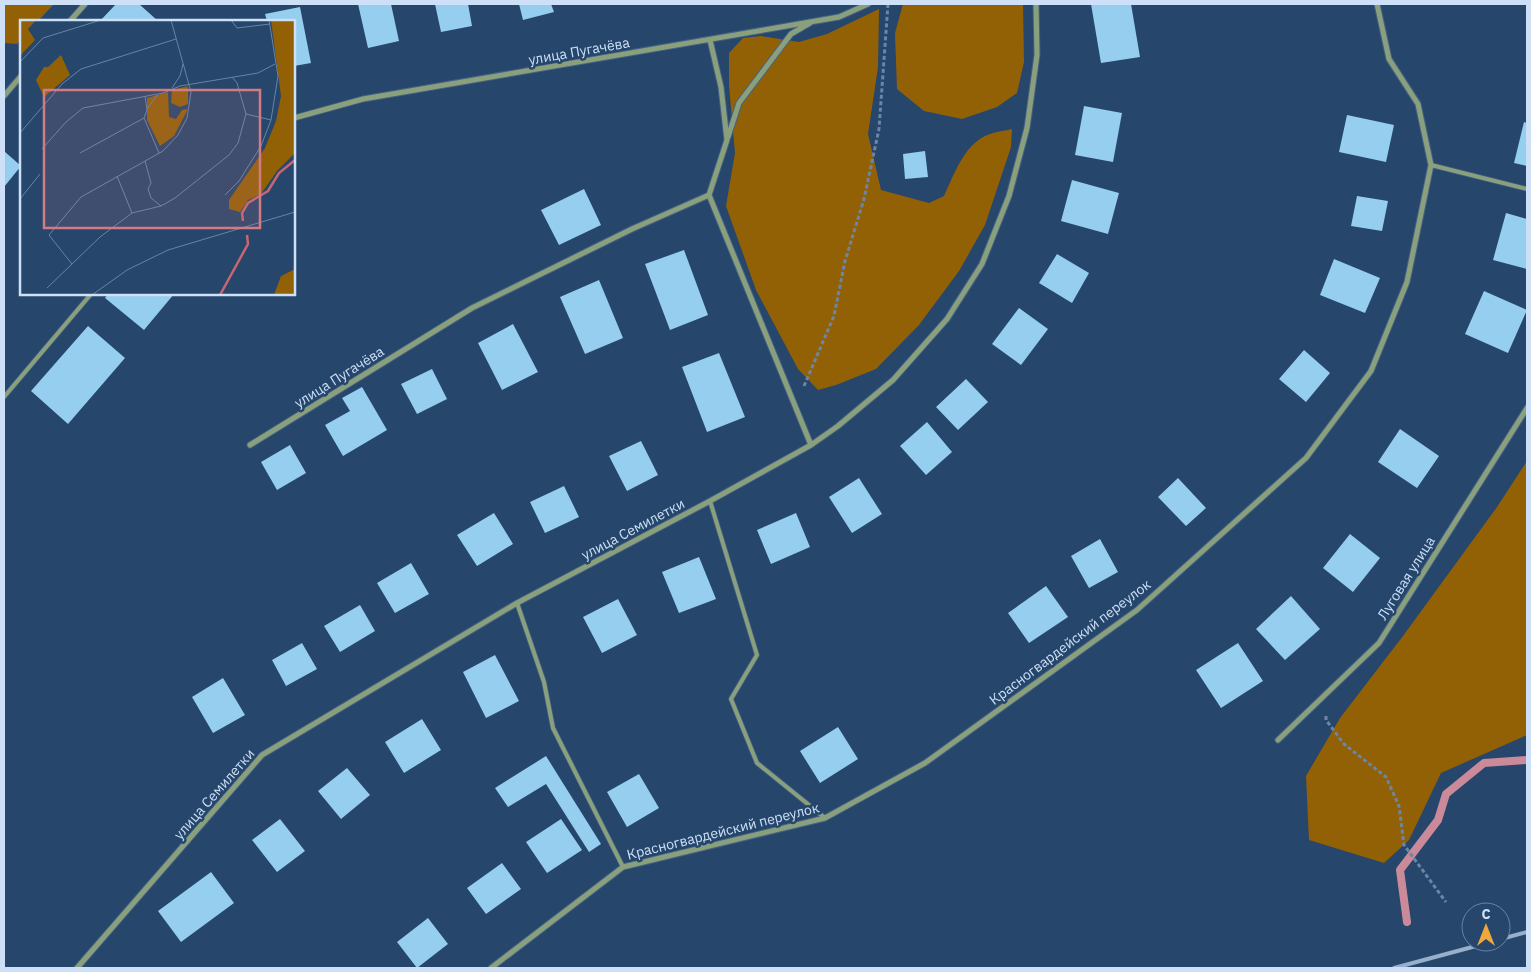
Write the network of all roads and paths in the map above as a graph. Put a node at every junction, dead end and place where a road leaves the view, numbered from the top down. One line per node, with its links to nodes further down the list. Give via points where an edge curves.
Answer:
1 (85, 4): 6 (street)
2 (868, 4): 7 (street, улица Пугачёва, via 839,17)
3 (888, 4): 18 (path, via 879,129 864,199 834,316)
4 (1036, 4): 20 (street, улица Семилетки, via 1037,55 1027,128 1010,196 982,264 947,319 893,380)
5 (1377, 4): 13 (street, Красногвардейский переулок, via 1389,59 1418,104)
6 (71, 20)
7 (814, 21): 8 (street, улица Пугачёва); 12 (street, via 791,34 739,103)
8 (710, 40): 11 (street, улица Пугачёва, via 363,99); 12 (street, via 721,87)
9 (20, 77): 10 (street)
10 (4, 96)
11 (295, 118)
12 (727, 140): 15 (street)
13 (1431, 165): 14 (lane); 26 (street, Красногвардейский переулок, via 1407,282 1371,371 1306,458 1137,610 925,763)
14 (1527, 189)
15 (709, 194): 18 (street); 21 (street, улица Пугачёва, via 472,308)
16 (90, 295): 17 (lane)
17 (4, 397)
18 (796, 406): 20 (street)
19 (1527, 408): 24 (street, Луговая улица, via 1379,642)
20 (811, 445): 22 (street, улица Семилетки)
21 (250, 446)
22 (710, 501): 23 (street, улица Семилетки); 26 (lane, via 757,655 731,699 757,763)
23 (517, 603): 27 (lane, via 544,682 553,728); 29 (street, улица Семилетки, via 262,755)
24 (1326, 694): 25 (street, Луговая улица); 28 (path, via 1326,720 1344,744 1386,777 1398,806 1404,845)
25 (1278, 740)
26 (825, 818): 27 (street, Красногвардейский переулок)
27 (623, 867): 30 (street, Красногвардейский переулок)
28 (1446, 902)
29 (77, 968)
30 (491, 968)

